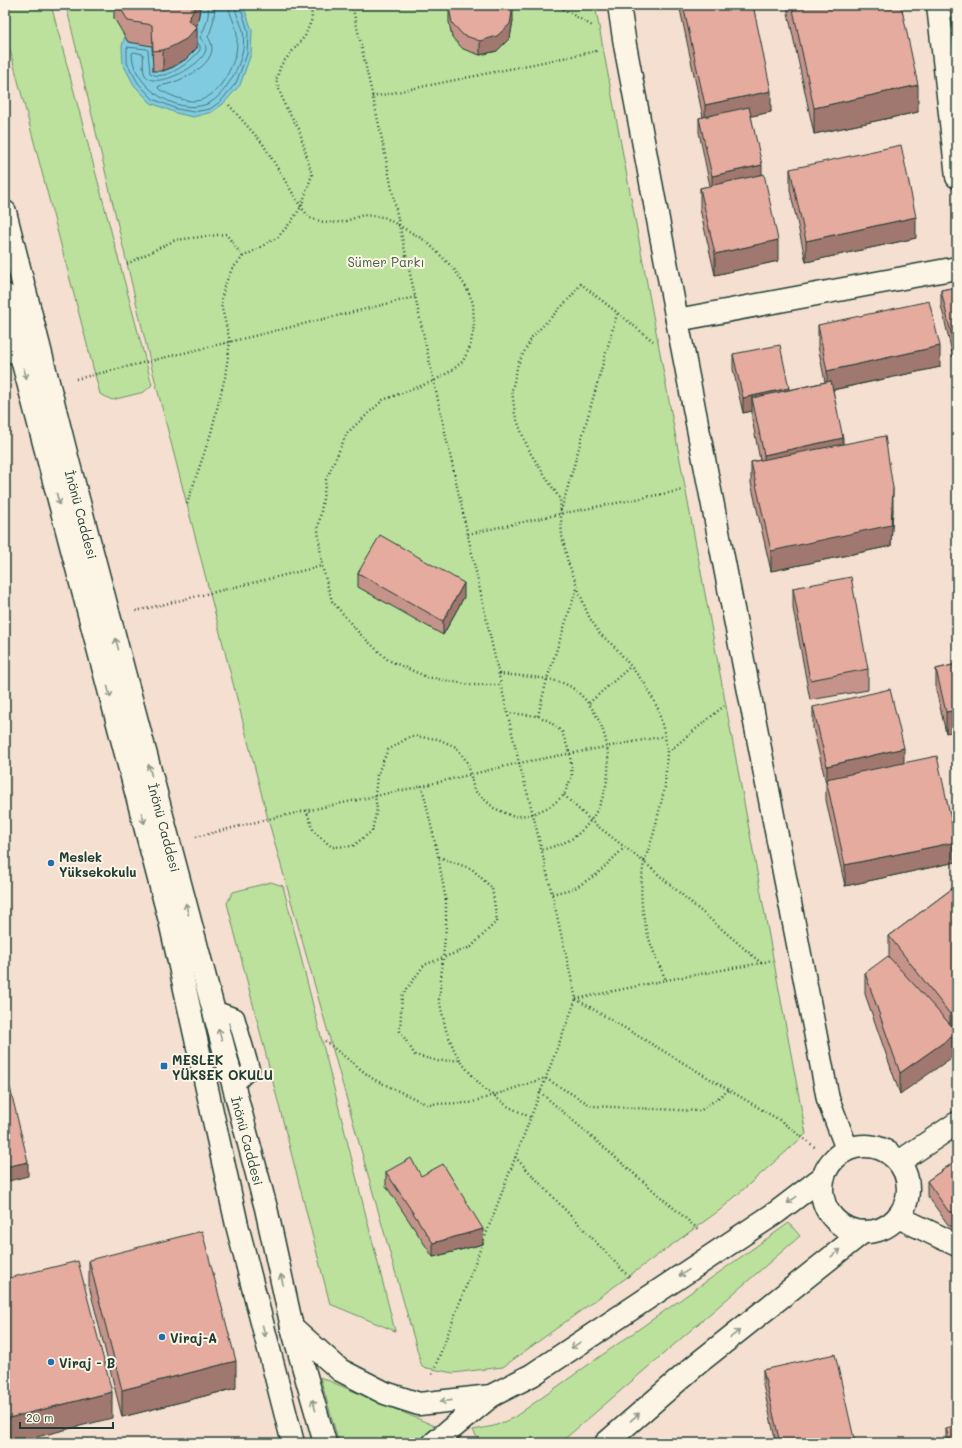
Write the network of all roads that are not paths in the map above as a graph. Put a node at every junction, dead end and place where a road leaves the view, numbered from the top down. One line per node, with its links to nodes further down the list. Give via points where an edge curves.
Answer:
1 (619, 5): 7 (main road)
2 (938, 5): 3 (main road)
3 (957, 176)
4 (5, 212): 15 (main road, İnönü Caddesi, one-way to 4, via 266,1208)
5 (957, 268): 7 (main road)
6 (5, 295): 8 (main road, İnönü Caddesi)
7 (677, 320): 10 (main road, via 828,1099)
8 (12, 350): 17 (main road, İnönü Caddesi, one-way to 17, via 170,921 237,1225)
9 (957, 1123): 11 (main road)
10 (834, 1162): 11 (main road, via 866,1146 884,1150); 13 (main road, via 822,1196 829,1214 844,1227); 16 (main road, one-way to 16, via 776,1212 532,1375)
11 (899, 1162): 12 (main road, via 908,1180 907,1200)
12 (898, 1217): 13 (main road, via 882,1229); 14 (main road)
13 (862, 1232): 20 (main road, one-way to 13, via 697,1364)
14 (957, 1246)
15 (292, 1327): 16 (main road, one-way to 15, via 419,1404 385,1393 340,1370); 18 (main road, İnönü Caddesi, one-way to 15)
16 (491, 1396): 19 (main road)
17 (293, 1443)
18 (324, 1443)
19 (434, 1443)
20 (606, 1443)

